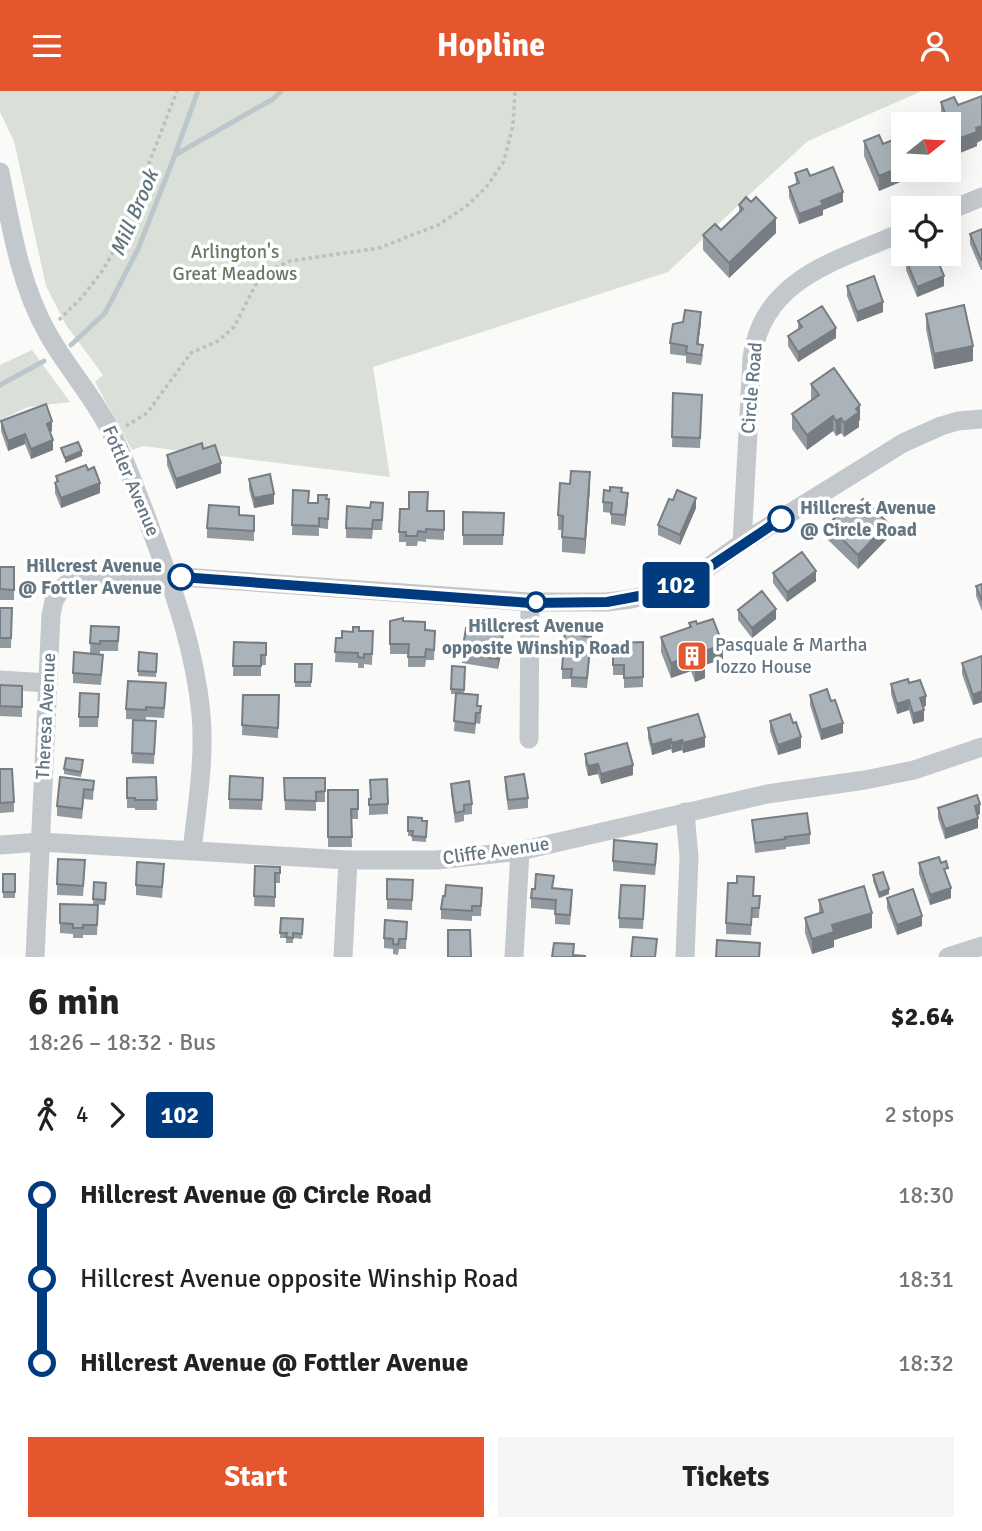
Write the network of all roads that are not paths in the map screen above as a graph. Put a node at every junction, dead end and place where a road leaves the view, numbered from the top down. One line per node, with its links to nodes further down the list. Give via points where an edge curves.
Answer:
1 (0, 172): 7 (street, Fottler Avenue, via 27,287 47,333 113,434)
2 (982, 197): 3 (street)
3 (961, 206)
4 (891, 237): 6 (street, Circle Road, via 789,287 760,323 752,358)
5 (982, 419): 6 (street, Theresa Avenue, via 941,426 903,443)
6 (742, 543): 8 (street, Theresa Avenue, via 696,576 655,593 607,602)
7 (168, 576): 8 (street, Theresa Avenue); 10 (street, Theresa Avenue, via 96,575 70,581 61,589 51,615); 16 (street, Fottler Avenue, via 194,659 201,716)
8 (530, 603): 11 (street)
9 (0, 680): 10 (street)
10 (48, 683): 14 (street, Theresa Avenue)
11 (529, 739)
12 (982, 747): 13 (street, Cliffe Avenue, via 914,770)
13 (685, 813): 17 (street, Cliffe Avenue); 23 (street, via 689,857)
14 (40, 842): 15 (street, Cliffe Avenue); 16 (street, Cliffe Avenue); 20 (street, Theresa Avenue)
15 (0, 845)
16 (192, 851): 18 (street, Cliffe Avenue)
17 (520, 851): 18 (street, Cliffe Avenue, via 437,860); 22 (street)
18 (348, 860): 21 (street)
19 (982, 946): 24 (street)
20 (35, 957)
21 (342, 957)
22 (514, 957)
23 (685, 957)
24 (948, 957)

